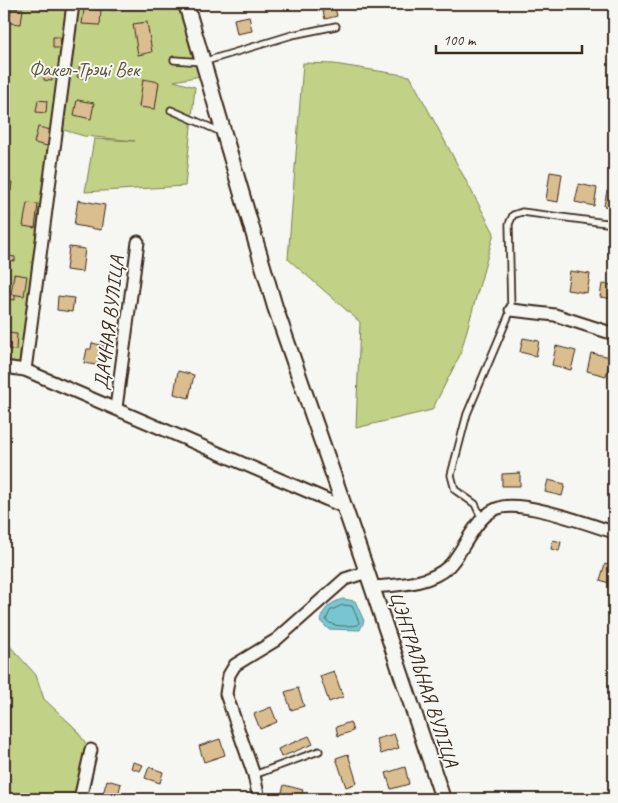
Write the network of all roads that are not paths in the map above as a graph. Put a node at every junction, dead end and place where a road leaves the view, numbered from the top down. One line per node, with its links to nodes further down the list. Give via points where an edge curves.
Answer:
1 (72, 4): 13 (street)
2 (186, 4): 5 (street, ЦЭНТРАЛЬНАЯ ВУЛІЦА)
3 (336, 26): 5 (lane, via 292,35)
4 (174, 60): 5 (lane)
5 (205, 68): 7 (street, ЦЭНТРАЛЬНАЯ ВУЛІЦА)
6 (171, 110): 7 (lane)
7 (223, 133): 15 (street, ЦЭНТРАЛЬНАЯ ВУЛІЦА, via 275,307)
8 (614, 224): 10 (lane, via 522,212 513,215 509,224)
9 (138, 242): 14 (street, ДАЧНАЯ ВУЛІЦА)
10 (511, 310): 11 (street, via 555,315); 16 (lane, via 467,414 451,475 456,490 475,504)
11 (614, 334)
12 (4, 367): 13 (street)
13 (26, 370): 14 (street)
14 (116, 408): 15 (street)
15 (344, 507): 18 (street, ЦЭНТРАЛЬНАЯ ВУЛІЦА)
16 (482, 519): 17 (street, via 501,507 526,507); 19 (street, via 449,566 434,576)
17 (614, 532)
18 (367, 572): 19 (street, ЦЭНТРАЛЬНАЯ ВУЛІЦА); 22 (street, via 345,579 276,640 235,665 228,675 226,694)
19 (372, 587): 25 (street, ЦЭНТРАЛЬНАЯ ВУЛІЦА)
20 (91, 750): 23 (street)
21 (319, 751): 22 (lane)
22 (254, 774): 24 (street)
23 (80, 799)
24 (259, 799)
25 (443, 799)

